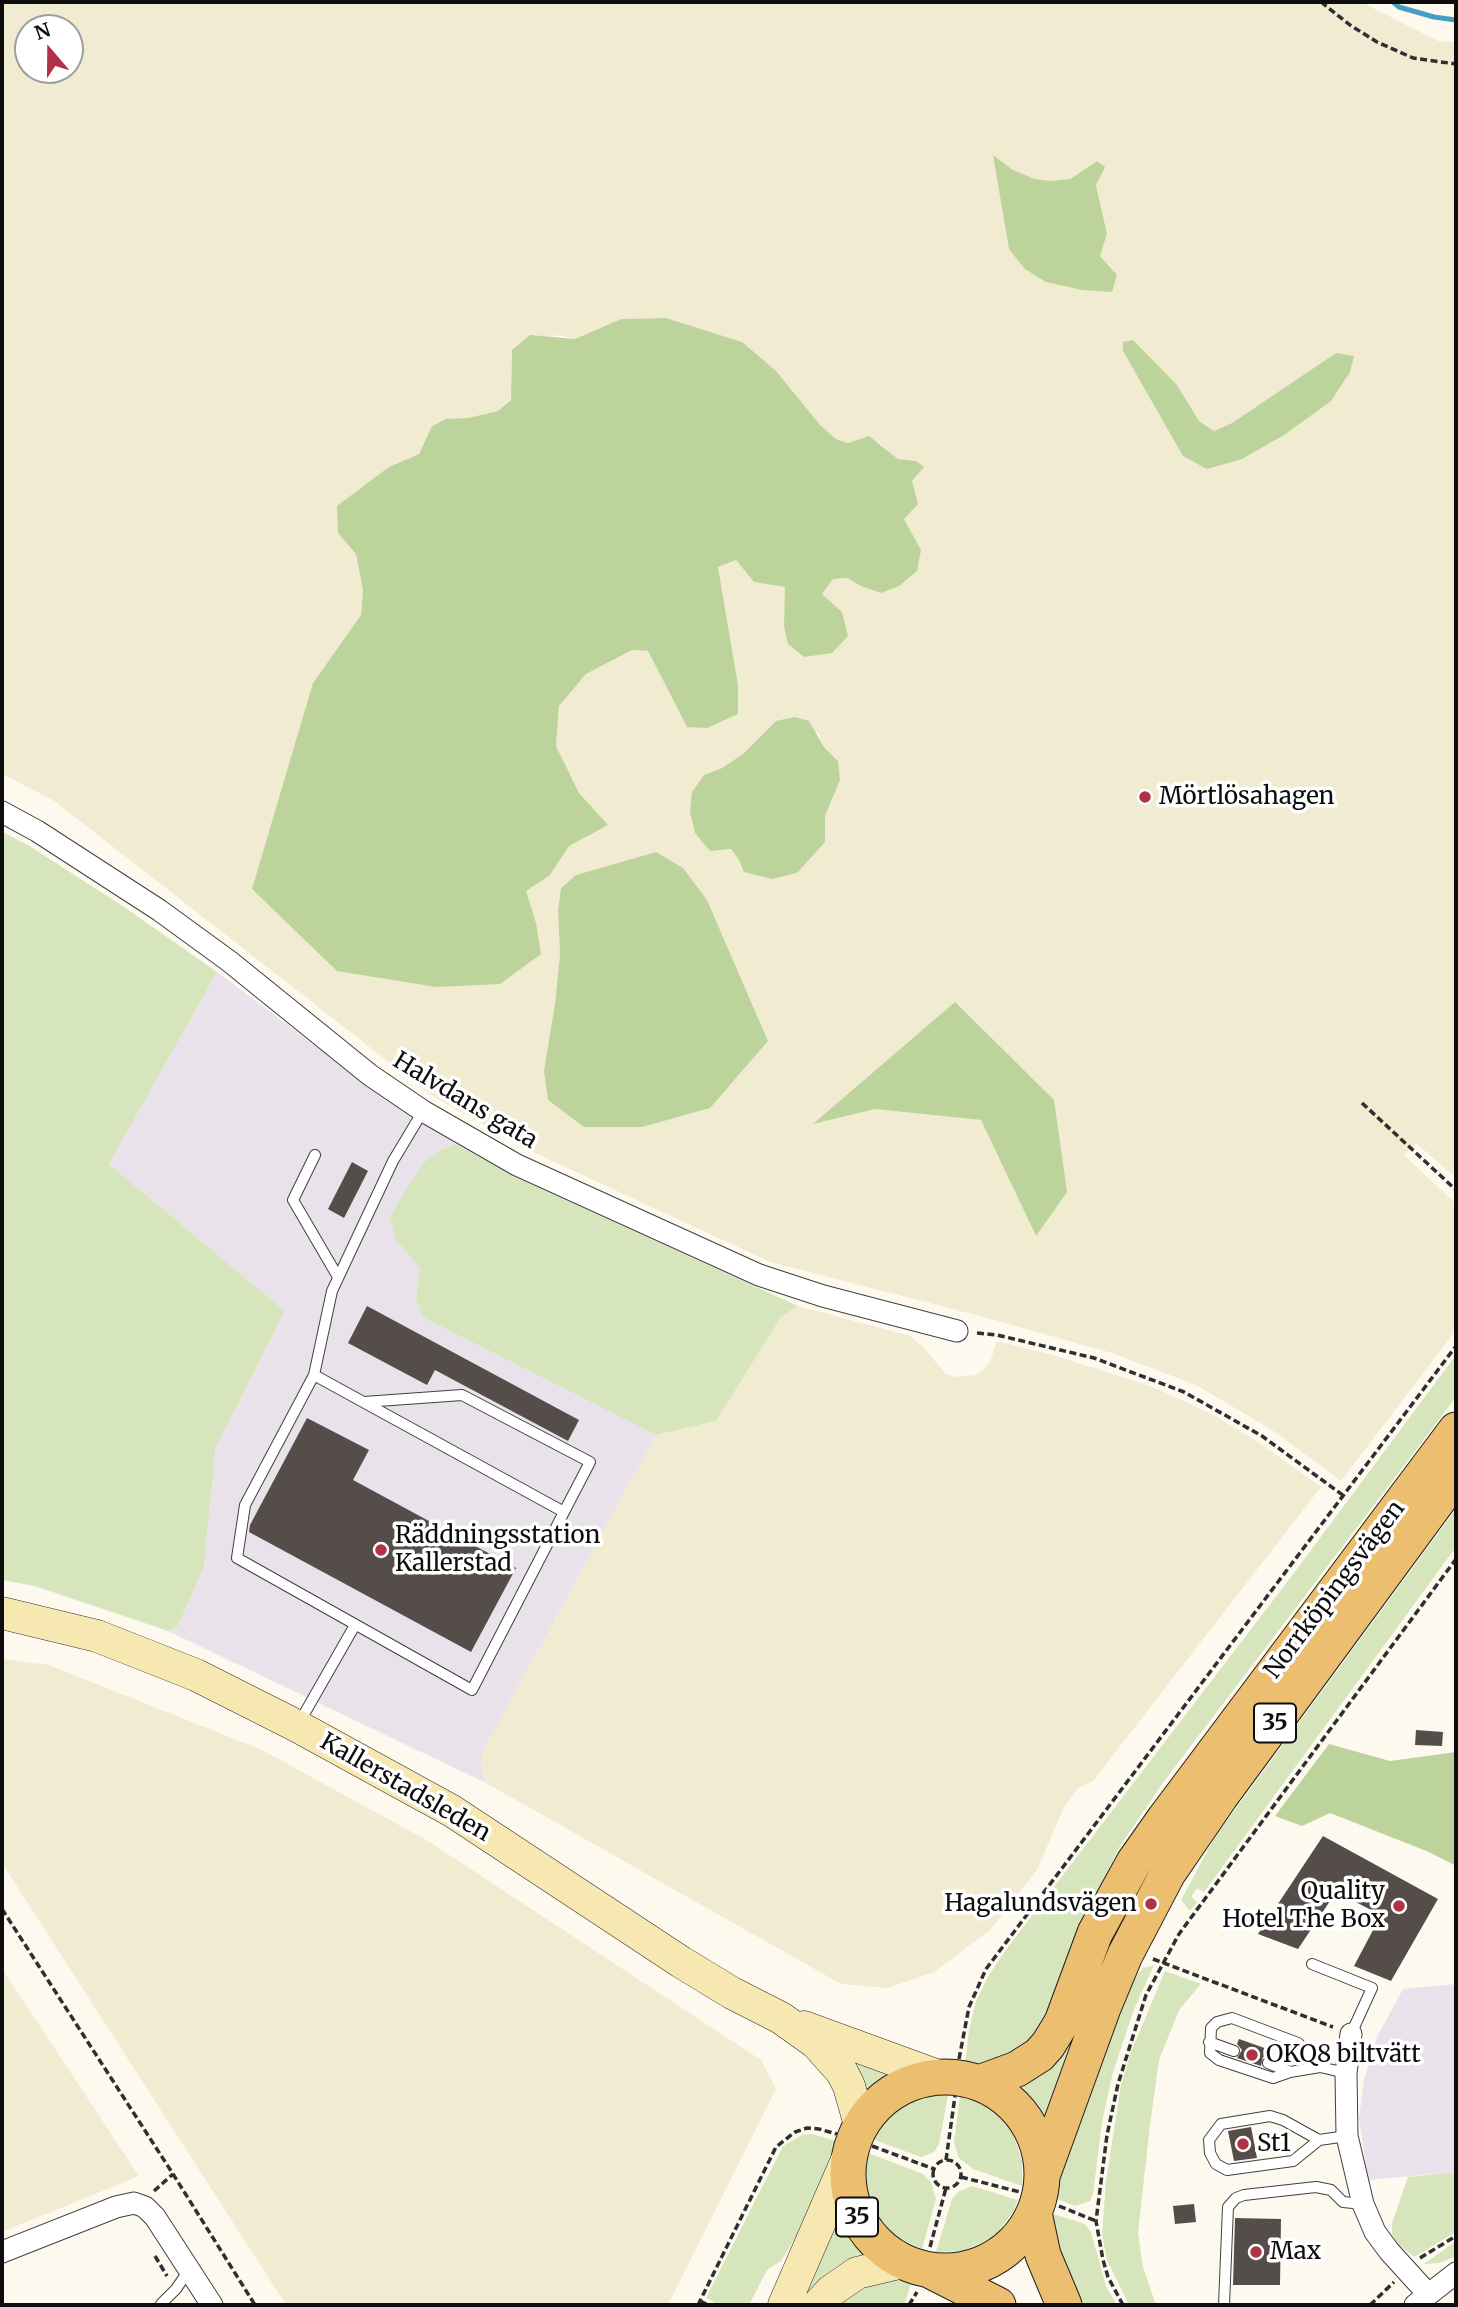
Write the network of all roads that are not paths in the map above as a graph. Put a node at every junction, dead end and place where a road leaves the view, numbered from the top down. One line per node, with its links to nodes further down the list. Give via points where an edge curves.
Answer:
1 (2, 811): 2 (street, Halvdans gata, via 159,910)
2 (423, 1111): 4 (lane, via 393,1161); 5 (street, Halvdans gata, via 517,1165 759,1276)
3 (315, 1155): 4 (lane, via 293,1200)
4 (338, 1277): 6 (lane)
5 (957, 1331)
6 (314, 1375): 7 (lane); 12 (lane, via 245,1506 237,1558)
7 (365, 1402): 10 (lane); 10 (lane, via 462,1395 590,1462)
8 (1456, 1430): 23 (main road, Norrköpingsvägen / 35, via 1134,1862 1095,1933 1062,2022 1048,2045 1017,2069)
9 (1456, 1476): 27 (main road, Norrköpingsvägen / 35, via 1168,1872 1106,1999)
10 (564, 1512): 12 (lane, via 472,1690)
11 (2, 1613): 13 (main road, Kallerstadsleden, via 97,1636 195,1675)
12 (355, 1625): 13 (lane)
13 (297, 1727): 15 (main road, Kallerstadsleden, via 452,1811 681,1962)
14 (1312, 1964): 16 (lane, via 1372,1988)
15 (781, 2018): 23 (main road, Kallerstadsleden); 25 (main road, Kallerstadsleden, via 816,2043 842,2072 849,2087)
16 (1351, 2034): 22 (street)
17 (1209, 2042): 18 (lane); 20 (lane, via 1211,2028 1232,2018 1298,2043); 21 (lane, via 1210,2053 1219,2060 1273,2078)
18 (1234, 2051)
19 (1268, 2063): 21 (lane)
20 (1320, 2067): 21 (lane); 22 (lane)
21 (1290, 2071)
22 (1346, 2073): 24 (street)
23 (958, 2080): 25 (main road, 35, via 913,2082 894,2091 877,2103); 27 (main road, via 1003,2096 1023,2116 1036,2140)
24 (1347, 2136): 26 (lane); 28 (street)
25 (856, 2140): 30 (main road, 35, via 848,2179 857,2217 881,2247); 36 (main road)
26 (1319, 2140): 26 (lane, via 1293,2161 1227,2171 1216,2164 1209,2140 1222,2124 1270,2116)
27 (1037, 2196): 30 (main road, 35, via 1018,2238 987,2262 959,2270); 39 (main road, via 1044,2255)
28 (1353, 2203): 33 (street); 40 (lane, via 1316,2187 1236,2198 1227,2207)
29 (2, 2252): 31 (street, via 134,2203 155,2217)
30 (920, 2261): 37 (main road, via 857,2273); 38 (main road, 35)
31 (189, 2270): 34 (lane); 35 (street)
32 (1456, 2273): 33 (street)
33 (1421, 2299)
34 (161, 2305)
35 (212, 2305)
36 (784, 2305)
37 (818, 2305)
38 (998, 2305)
39 (1064, 2305)
40 (1224, 2305)

